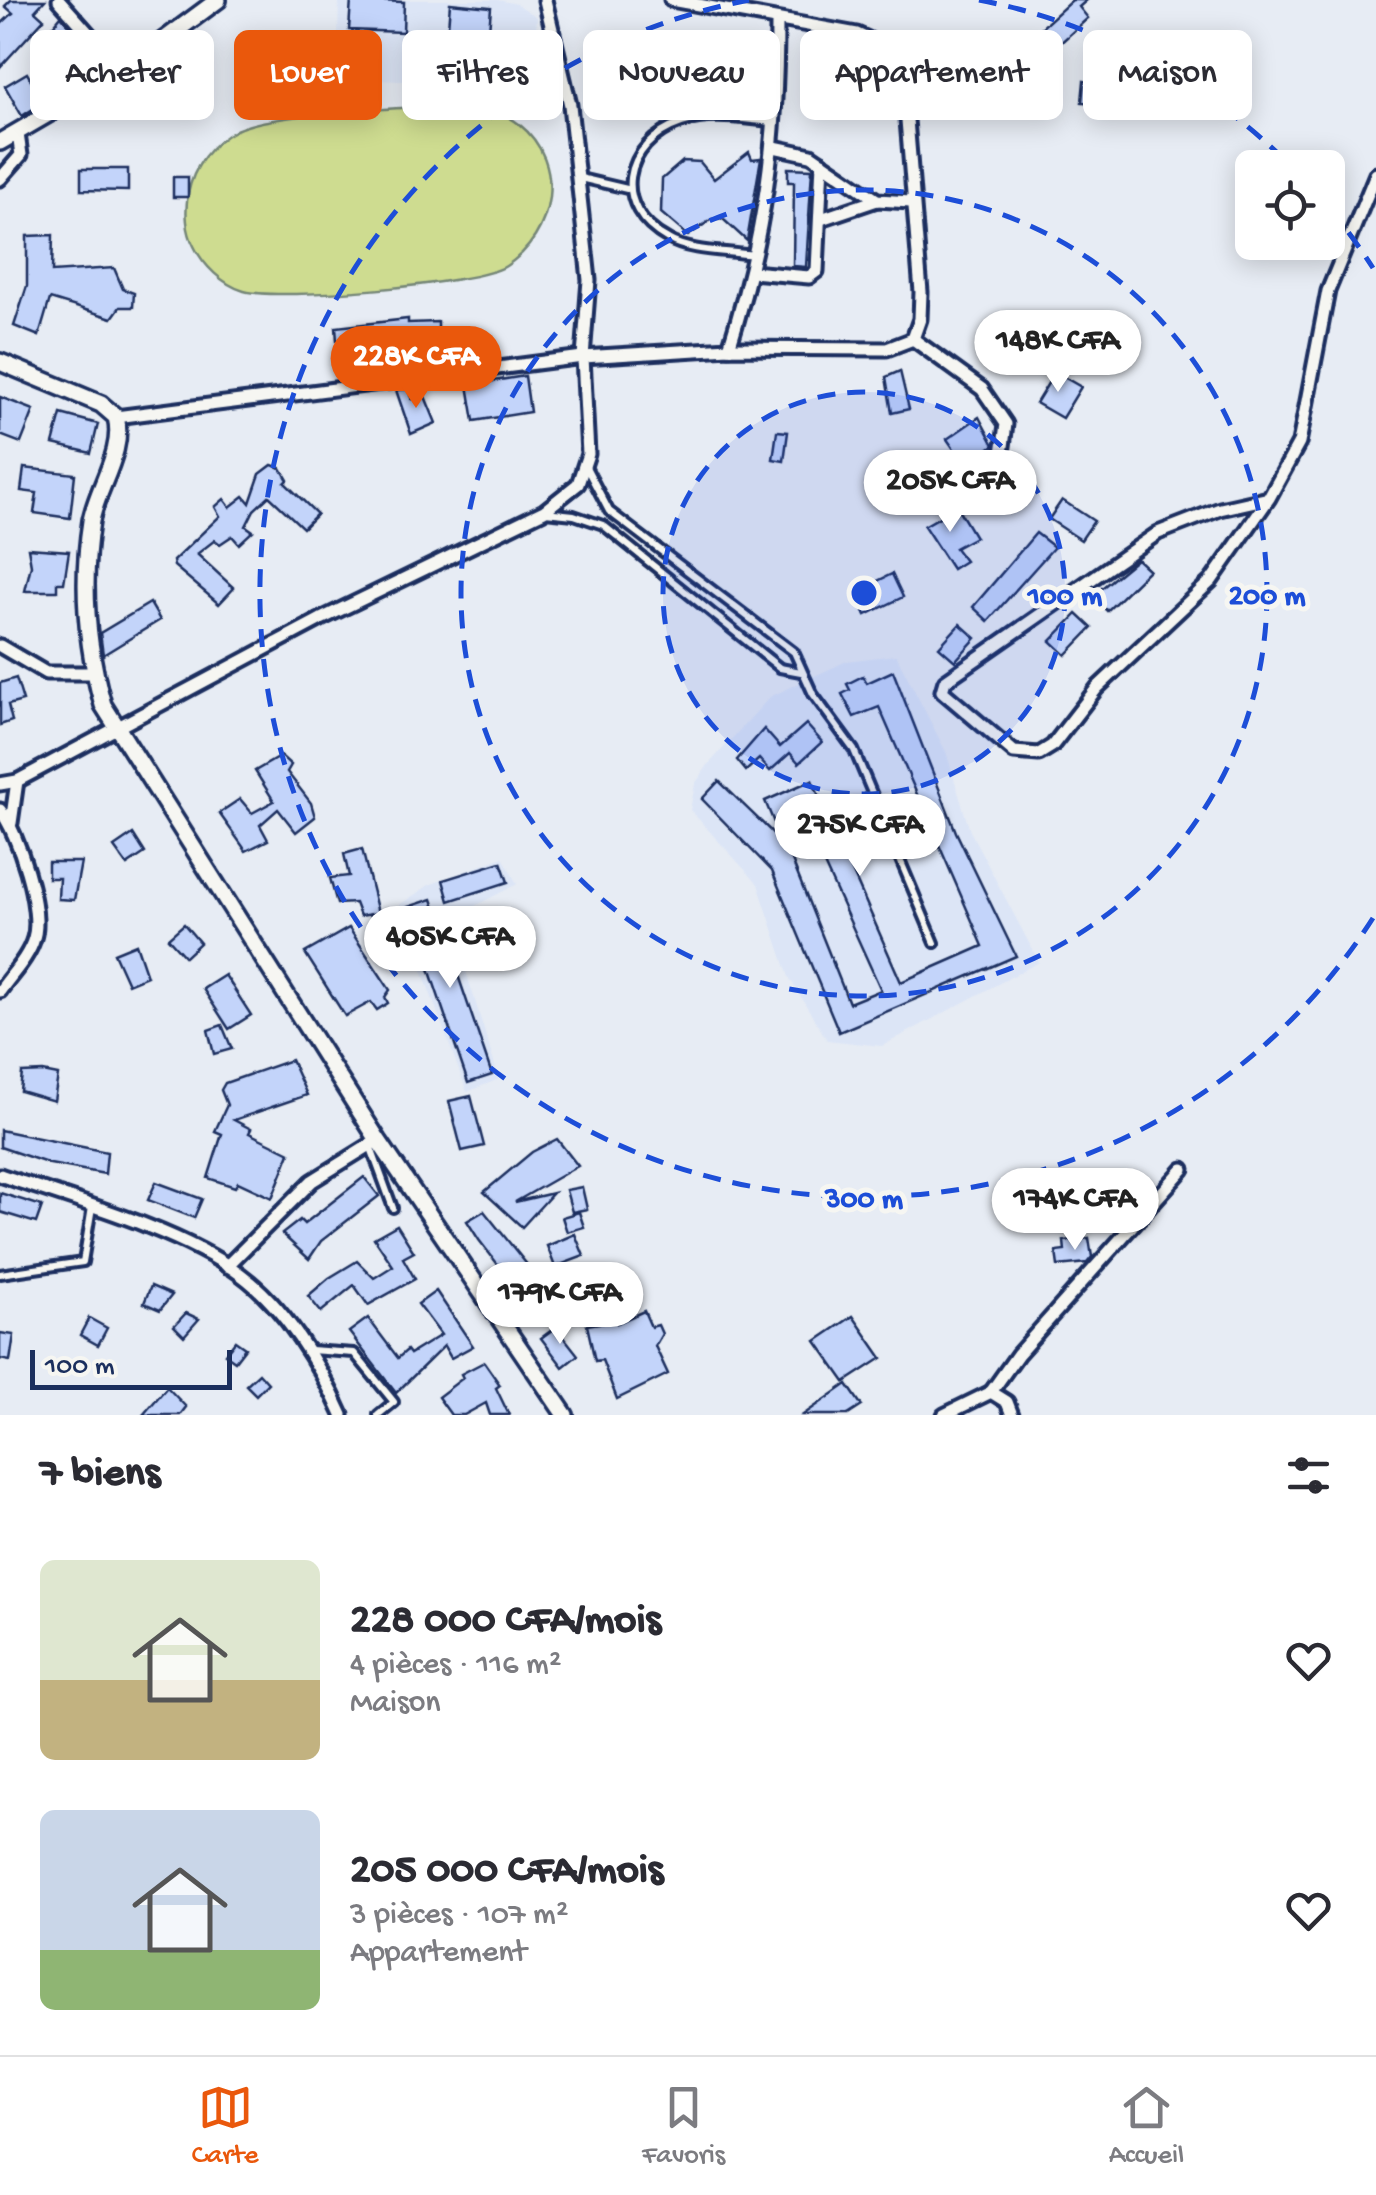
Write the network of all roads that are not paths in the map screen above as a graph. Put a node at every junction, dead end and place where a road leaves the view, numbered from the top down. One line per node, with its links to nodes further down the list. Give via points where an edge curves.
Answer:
1 (59, 0): 6 (street)
2 (218, 0): 7 (street)
3 (545, 0): 15 (street, via 570,105)
4 (671, 0): 5 (street)
5 (777, 22): 9 (street); 19 (street, via 857,34 895,59 904,83)
6 (86, 30)
7 (177, 30)
8 (41, 120): 10 (street)
9 (776, 122): 12 (street); 17 (lane, via 714,118 668,129 643,151)
10 (18, 134): 11 (street); 16 (street, via 21,155)
11 (0, 142)
12 (774, 148): 13 (street); 21 (street)
13 (822, 162): 18 (street); 20 (street)
14 (1376, 174): 29 (street, via 1328,291 1299,443)
15 (575, 176): 17 (lane); 25 (street, via 589,280)
16 (0, 179)
17 (627, 189): 21 (lane, via 632,205 670,242)
18 (877, 200): 19 (street); 20 (street)
19 (911, 202): 23 (street, via 921,292)
20 (820, 220): 22 (street, via 817,271 809,277)
21 (755, 256): 22 (street)
22 (751, 272): 24 (street)
23 (913, 338): 24 (street, via 870,350); 30 (street, via 982,389 1006,424 1001,461)
24 (729, 348): 25 (street)
25 (583, 357): 27 (street); 28 (street)
26 (0, 362): 27 (street, via 102,404)
27 (116, 418): 34 (street, via 118,441 90,535 86,634)
28 (586, 467): 31 (street, via 566,497); 33 (lane, via 610,510 794,652)
29 (1269, 498): 29 (street, via 1212,581 1097,688 1039,754 1014,752 942,691 945,681 1144,540 1186,519)
30 (968, 500)
31 (544, 512): 33 (lane, via 602,525 780,668); 35 (street, via 321,619)
32 (0, 646): 34 (street, via 46,673)
33 (801, 672): 40 (lane, via 854,750)
34 (94, 673): 35 (street)
35 (115, 729): 36 (street); 42 (street)
36 (17, 781): 37 (street); 39 (street)
37 (0, 784)
38 (0, 810): 39 (street)
39 (11, 823): 41 (street, via 37,928)
40 (935, 942)
41 (0, 991)
42 (375, 1144): 46 (lane); 47 (street, via 312,1182); 53 (street)
43 (1183, 1169): 50 (street)
44 (0, 1175): 45 (street)
45 (92, 1206): 47 (street); 48 (lane, via 82,1262)
46 (393, 1208)
47 (227, 1266): 49 (street, via 262,1294)
48 (0, 1274)
49 (304, 1349): 51 (street); 52 (lane, via 354,1353 394,1402)
50 (991, 1392): 54 (street); 55 (street, via 1007,1402)
51 (342, 1415)
52 (378, 1415)
53 (565, 1415)
54 (944, 1415)
55 (1012, 1415)

